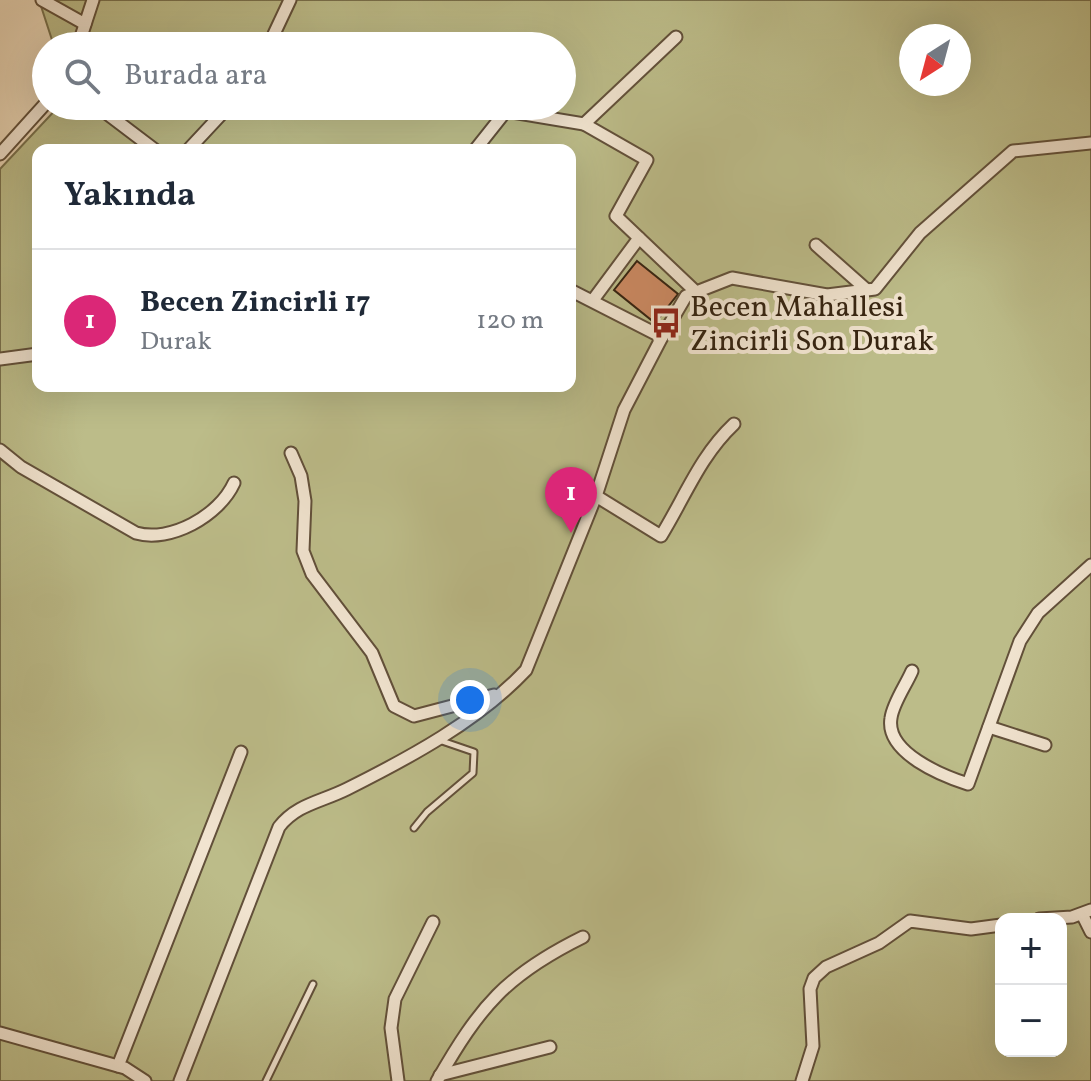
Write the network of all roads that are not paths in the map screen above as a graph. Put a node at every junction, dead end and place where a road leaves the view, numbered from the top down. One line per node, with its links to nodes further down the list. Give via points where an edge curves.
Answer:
1 (42, 0): 4 (street)
2 (93, 0): 4 (street)
3 (290, 0): 6 (street)
4 (85, 24): 5 (street)
5 (82, 32)
6 (275, 32)
7 (676, 37): 13 (street)
8 (32, 119): 18 (street)
9 (115, 120): 15 (street)
10 (216, 120): 16 (street)
11 (499, 120): 17 (street)
12 (560, 120): 13 (street)
13 (584, 124): 19 (street, via 647,160 616,216)
14 (1091, 143): 21 (street, via 1013,151 920,233 875,289)
15 (147, 144)
16 (194, 144)
17 (480, 144)
18 (0, 154)
19 (639, 238): 22 (street); 24 (street)
20 (816, 245): 21 (street)
21 (867, 290): 22 (street, via 827,295 732,278)
22 (696, 292): 25 (street, via 686,296)
23 (576, 293): 24 (street)
24 (593, 300): 25 (street)
25 (662, 337): 32 (street, via 624,410)
26 (32, 355): 27 (street)
27 (0, 359)
28 (734, 424): 32 (street, via 698,467 661,536)
29 (0, 450): 31 (street, via 21,467 149,537 163,536 212,511)
30 (291, 453): 35 (street, via 301,476 303,551 312,574 372,653 394,706 414,716)
31 (234, 483)
32 (596, 496): 35 (street, via 526,670)
33 (1091, 565): 36 (street, via 1038,613 1020,641)
34 (912, 671): 36 (street, via 891,718 896,739 911,756 938,774 968,784)
35 (502, 694): 37 (street)
36 (989, 727): 38 (street)
37 (435, 739): 40 (lane, via 474,752 473,773); 52 (street, via 346,790 292,811 279,827)
38 (1045, 745)
39 (241, 752): 49 (street)
40 (414, 828)
41 (1086, 912): 44 (street)
42 (433, 922): 54 (street, via 395,999 391,1028)
43 (995, 926): 55 (street, via 971,929 910,921 818,973 811,984 813,1046)
44 (1091, 932)
45 (583, 937): 50 (street, via 541,957 504,985)
46 (313, 984): 53 (lane)
47 (0, 1033): 49 (street)
48 (550, 1047): 50 (street)
49 (118, 1066): 51 (street)
50 (439, 1078)
51 (145, 1081)
52 (180, 1081)
53 (266, 1081)
54 (398, 1081)
55 (802, 1081)

